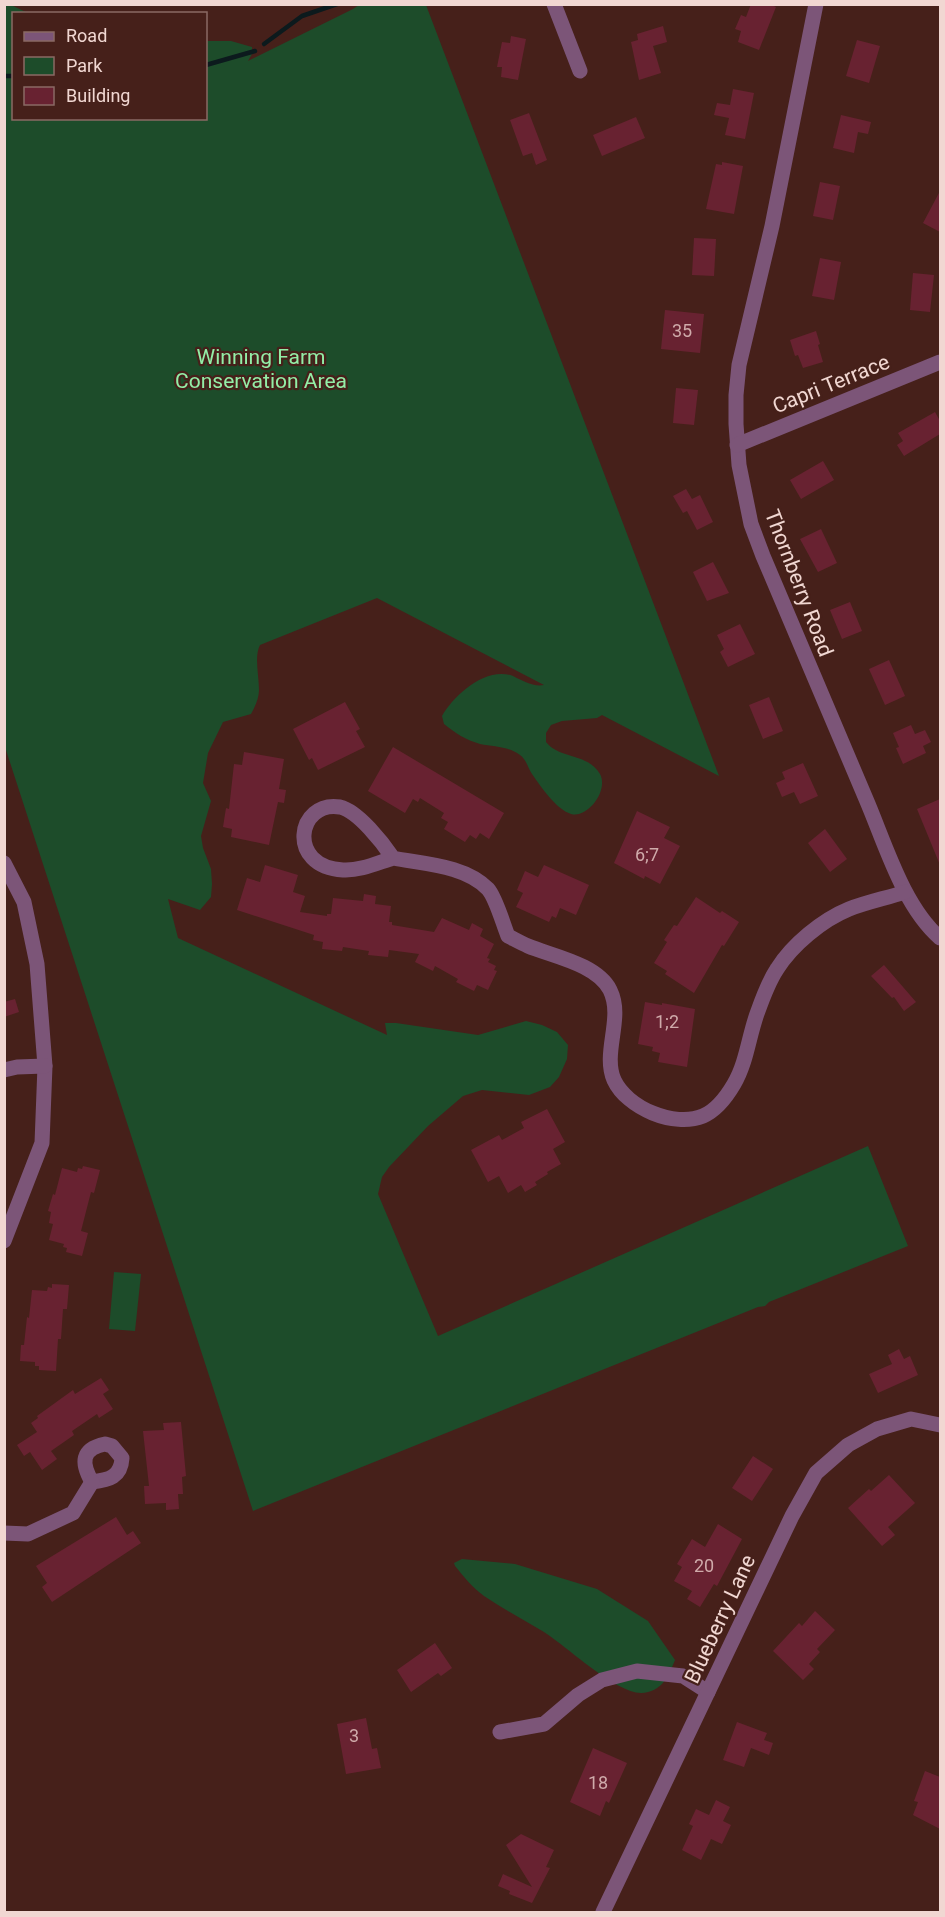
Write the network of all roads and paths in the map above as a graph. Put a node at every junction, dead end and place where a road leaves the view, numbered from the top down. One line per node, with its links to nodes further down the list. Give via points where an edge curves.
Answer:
1 (554, 4): 3 (street)
2 (816, 4): 5 (street, Thornberry Road, via 772,226 739,366)
3 (580, 71)
4 (940, 362): 5 (street, Capri Terrace)
5 (737, 445): 8 (street, Thornberry Road, via 751,524 763,556)
6 (393, 858): 6 (street, via 354,814 340,807 320,808 309,819 304,832 305,847 312,860 325,866 343,870 362,868); 8 (street, via 471,875 489,890 508,936 593,972 610,990 616,1019 610,1052 614,1079 631,1102 656,1115 682,1119 704,1116 724,1100 738,1077 758,1010 776,970 795,947 823,924 849,910)
7 (4, 863): 10 (street, via 24,902 37,964)
8 (905, 892): 9 (street, Thornberry Road)
9 (940, 938)
10 (45, 1066): 11 (street); 12 (street, via 42,1143)
11 (4, 1070)
12 (5, 1236)
13 (940, 1425): 16 (street, Blueberry Lane, via 911,1419 877,1429 848,1445 816,1473)
14 (92, 1482): 15 (street, via 73,1513 28,1534)
15 (4, 1533)
16 (708, 1692): 17 (street, via 683,1676 637,1671 602,1680 544,1724); 18 (street, Blueberry Lane)
17 (500, 1732)
18 (603, 1912)

